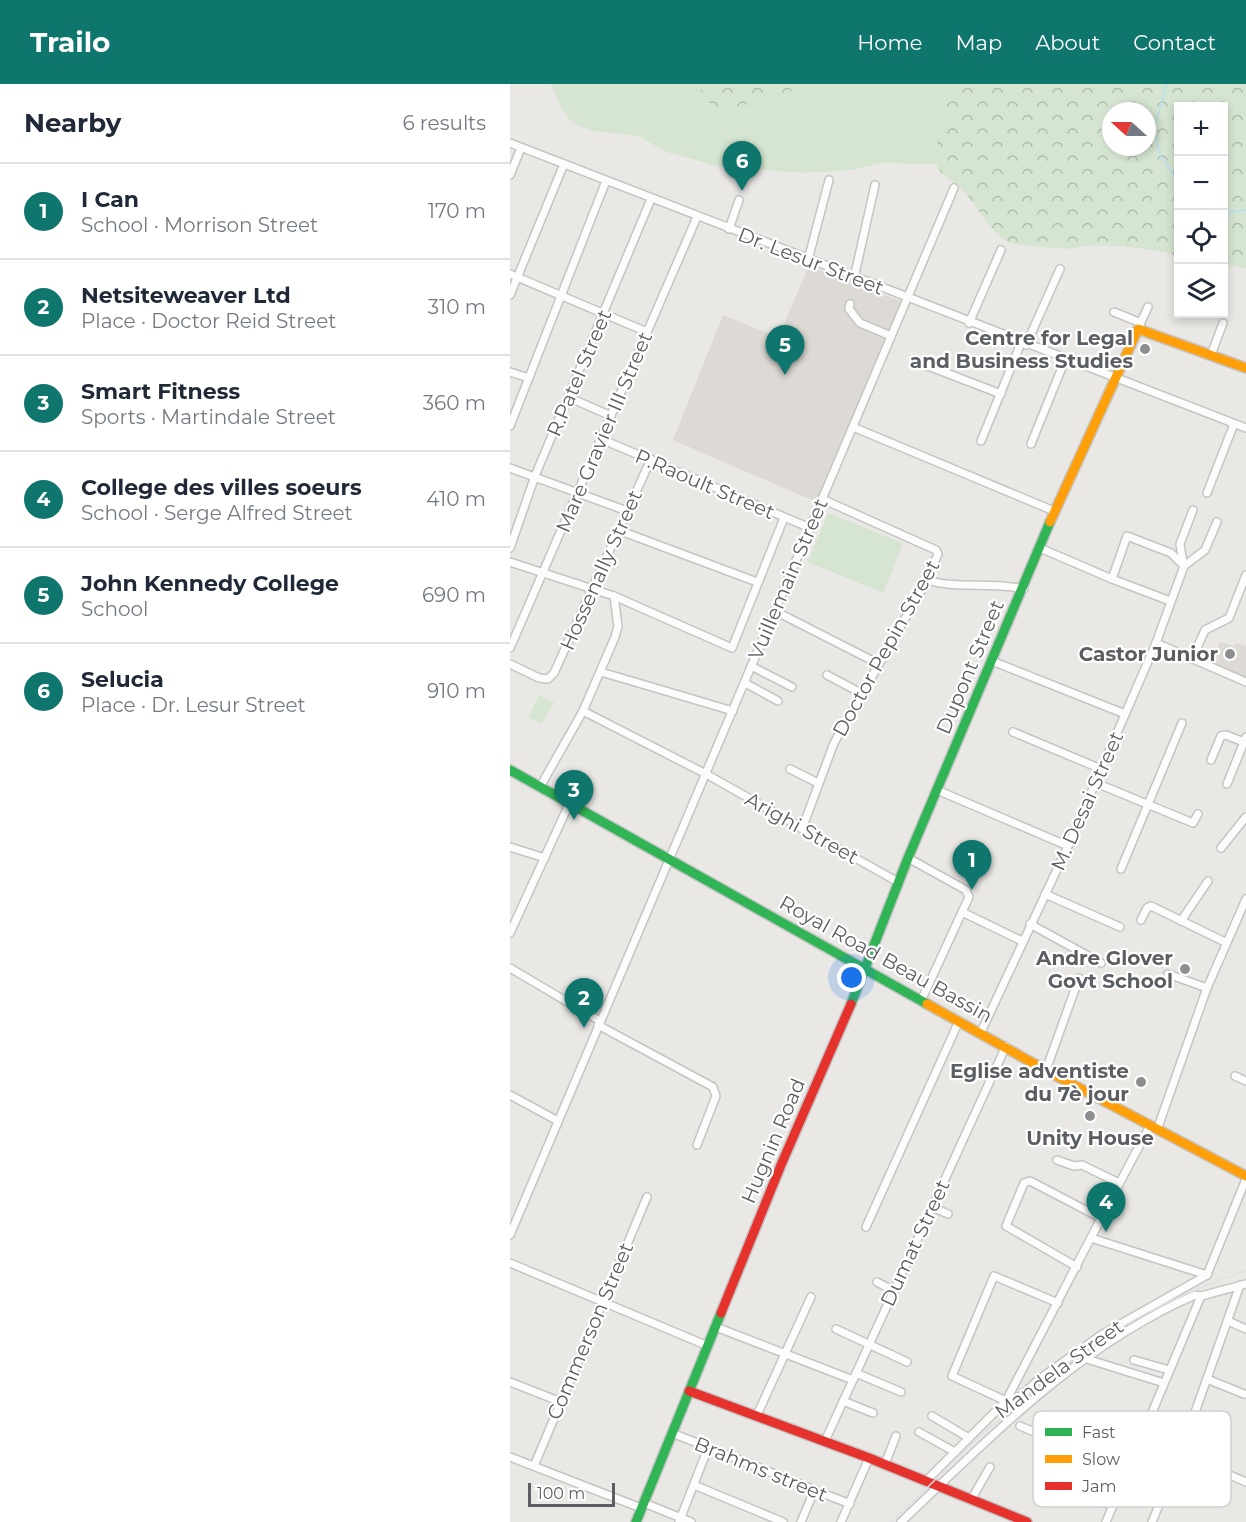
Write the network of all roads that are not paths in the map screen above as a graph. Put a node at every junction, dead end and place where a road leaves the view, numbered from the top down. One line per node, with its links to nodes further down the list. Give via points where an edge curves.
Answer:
1 (510, 143): 2 (street, Dr. Lesur Street)
2 (521, 148): 3 (street, Dr. Lesur Street); 4 (street)
3 (564, 164): 6 (street, Dr. Lesur Street); 16 (street)
4 (510, 175)
5 (830, 180): 14 (street)
6 (606, 181): 9 (street, Dr. Lesur Street); 19 (street)
7 (875, 185): 17 (street)
8 (954, 188): 20 (street, Vuillemain Street)
9 (651, 198): 11 (street, Dr. Lesur Street); 24 (street, R.Patel Street)
10 (739, 200): 12 (street)
11 (697, 217): 12 (street, Dr. Lesur Street); 28 (street, Mare Gravier III Street)
12 (729, 229): 14 (street, Dr. Lesur Street)
13 (1001, 250): 25 (street)
14 (808, 260): 17 (street, Dr. Lesur Street)
15 (1060, 269): 30 (street)
16 (514, 275): 18 (street); 19 (street)
17 (854, 278): 20 (street, Dr. Lesur Street)
18 (510, 295)
19 (562, 296): 24 (street); 36 (street)
20 (907, 298): 25 (street, Dr. Lesur Street); 29 (street, Vuillemain Street)
21 (850, 304): 29 (street, via 849,309 860,323)
22 (1148, 307): 27 (street)
23 (1114, 312): 27 (street)
24 (603, 313): 28 (street); 39 (street, R.Patel Street)
25 (969, 323): 30 (street, Dr. Lesur Street)
26 (1223, 323): 31 (street)
27 (1139, 326): 31 (street); 37 (street, Dupont Street)
28 (647, 332): 40 (street, Mare Gravier III Street)
29 (891, 336): 43 (street, Vuillemain Street)
30 (1024, 344): 32 (street, Dr. Lesur Street); 38 (street)
31 (1211, 355): 34 (street)
32 (1065, 360): 37 (street, Dr. Lesur Street); 47 (street)
33 (915, 361): 38 (street)
34 (1246, 368)
35 (510, 372): 36 (street)
36 (529, 378): 42 (street)
37 (1113, 379): 41 (street, Dr. Lesur Street); 56 (street, Dupont Street)
38 (1001, 394): 46 (street)
39 (568, 397): 40 (street); 50 (street, R.Patel Street)
40 (611, 416): 45 (street, Mare Gravier III Street)
41 (1234, 424): 44 (street, Dr. Lesur Street); 52 (street)
42 (510, 426)
43 (853, 427): 53 (street, Vuillemain Street); 56 (street)
44 (1246, 428)
45 (601, 439): 48 (street, P.Raoult Street); 51 (street, Mare Gravier III Street)
46 (981, 441)
47 (1031, 444)
48 (651, 459): 54 (street, Hossenally Street); 57 (street, P.Raoult Street)
49 (510, 468): 50 (street)
50 (536, 476): 51 (street); 61 (street, R.Patel Street)
51 (578, 492): 54 (street); 65 (street, Mare Gravier III Street)
52 (1207, 493)
53 (822, 499): 59 (street, Vuillemain Street); 68 (street, Doctor Pepin Street, via 936,550 938,560)
54 (627, 510): 60 (street, Hossenally Street)
55 (1193, 510): 64 (street, via 1180,544)
56 (1054, 511): 62 (street, Dupont Street)
57 (784, 518): 59 (street, P.Raoult Street); 69 (street)
58 (1217, 522): 64 (street, via 1205,550)
59 (810, 528): 74 (street, Vuillemain Street)
60 (618, 530): 69 (street); 70 (street, Hossenally Street)
61 (510, 548)
62 (1040, 548): 67 (street); 71 (street, Dupont Street)
63 (510, 562): 65 (street)
64 (1184, 566): 67 (street, via 1171,553 1127,536); 73 (street, M. Desai Street)
65 (544, 571): 70 (street); 76 (street, Mare Gravier III Street)
66 (1246, 575): 77 (street, via 1229,618 1205,630)
67 (1112, 579): 73 (street)
68 (927, 580): 71 (street, via 957,587 1009,585); 79 (street, Doctor Pepin Street)
69 (758, 582): 72 (street, via 732,648)
70 (593, 589): 72 (street); 80 (street, Hossenally Street, via 548,679)
71 (1024, 589): 78 (street, Dupont Street)
72 (614, 596): 82 (street, via 618,626)
73 (1170, 601): 75 (street, M. Desai Street)
74 (775, 611): 79 (street); 81 (street, Vuillemain Street)
75 (1156, 643): 77 (street); 91 (street, M. Desai Street)
76 (510, 648)
77 (1192, 659): 84 (street)
78 (992, 661): 91 (street); 104 (street, Dupont Street)
79 (877, 663): 87 (street, Doctor Pepin Street)
80 (510, 664)
81 (752, 666): 85 (street, Vuillemain Street); 86 (street)
82 (601, 672): 89 (street); 90 (street)
83 (827, 675): 87 (street)
84 (1246, 682)
85 (745, 683): 88 (street); 90 (street, Vuillemain Street)
86 (792, 687)
87 (861, 693): 100 (street, Doctor Pepin Street)
88 (778, 701)
89 (583, 711): 99 (street, Arighi Street); 103 (street)
90 (733, 711): 99 (street, Vuillemain Street)
91 (1125, 714): 97 (street, M. Desai Street)
92 (1182, 723): 106 (street)
93 (1013, 732): 97 (street)
94 (1245, 739): 95 (street, via 1221,736); 102 (street)
95 (1211, 760)
96 (790, 769): 100 (street)
97 (1101, 769): 101 (street, M. Desai Street)
98 (510, 770): 103 (street, Royal Road Beau Bassin)
99 (706, 774): 109 (street, Arighi Street); 115 (street, Vuillemain Street)
100 (818, 783): 109 (street, Doctor Pepin Street)
101 (1096, 783): 106 (street); 110 (street, M. Desai Street)
102 (1227, 784)
103 (540, 787): 105 (street, Royal Road Beau Bassin)
104 (937, 790): 110 (street); 114 (street, Dupont Street)
105 (570, 802): 113 (street); 115 (street, Royal Road Beau Bassin)
106 (1147, 804): 107 (street, via 1193,823); 116 (street)
107 (1198, 814)
108 (1246, 817): 112 (street)
109 (802, 829): 118 (street, Arighi Street)
110 (1068, 846): 119 (street, M. Desai Street)
111 (510, 847): 113 (street)
112 (1221, 848)
113 (545, 858): 126 (street)
114 (908, 858): 118 (street, Dupont Street); 121 (street, via 966,890 969,897)
115 (670, 860): 131 (street, Royal Road Beau Bassin); 137 (street, Vuillemain Street)
116 (1120, 869)
117 (1209, 881): 123 (street)
118 (898, 882): 131 (street, Dupont Street)
119 (1045, 894): 124 (street, M. Desai Street); 125 (street)
120 (1246, 899): 128 (street)
121 (962, 912): 127 (street); 135 (street)
122 (1141, 921): 123 (street, via 1151,906)
123 (1181, 921): 128 (street)
124 (1030, 924): 127 (street, M. Desai Street); 129 (street)
125 (1120, 927)
126 (510, 933)
127 (1022, 941): 138 (street, M. Desai Street)
128 (1226, 942): 134 (street)
129 (1101, 963)
130 (510, 968): 137 (street)
131 (866, 970): 135 (street, Royal Road Beau Bassin); 169 (street, Hugnin Road)
132 (1168, 974): 134 (street)
133 (1079, 978): 140 (street)
134 (1207, 988): 145 (street)
135 (921, 1001): 136 (street, Royal Road Beau Bassin)
136 (959, 1021): 138 (street, Royal Road Beau Bassin); 155 (street)
137 (599, 1023): 144 (street, Vuillemain Street); 146 (street, via 713,1087 716,1096)
138 (981, 1032): 139 (street, Royal Road Beau Bassin)
139 (1006, 1046): 140 (street, Royal Road Beau Bassin); 151 (street, Dumat Street)
140 (1046, 1070): 145 (street, Royal Road Beau Bassin)
141 (1235, 1076): 142 (street)
142 (1246, 1081)
143 (510, 1095): 144 (street)
144 (558, 1121): 154 (street, Vuillemain Street)
145 (1154, 1128): 148 (street, Royal Road Beau Bassin); 149 (street)
146 (697, 1145)
147 (1057, 1160): 149 (street, via 1082,1165)
148 (1246, 1178): 160 (street)
149 (1119, 1183): 153 (street)
150 (647, 1197): 166 (street, Commerson Street)
151 (932, 1207): 152 (street); 163 (street, Dumat Street)
152 (948, 1214)
153 (1101, 1218): 157 (street); 159 (street, via 1029,1181 1023,1183 1006,1226)
154 (513, 1219): 156 (street, Vuillemain Street)
155 (866, 1227)
156 (510, 1235)
157 (1091, 1238): 159 (street); 160 (street)
158 (510, 1263): 166 (street)
159 (1077, 1267): 167 (street)
160 (1207, 1275): 187 (street, Mandela Street, via 1101,1335 1021,1396)
161 (876, 1282): 163 (street)
162 (1243, 1285): 164 (street); 168 (street)
163 (894, 1291): 172 (street, Dumat Street)
164 (1201, 1296): 178 (street); 212 (street, via 1195,1295 1140,1321 1064,1373)
165 (811, 1297): 174 (street)
166 (602, 1302): 173 (street); 188 (street, Commerson Street)
167 (1058, 1303): 187 (street); 187 (street, via 992,1278 952,1376)
168 (1228, 1321): 171 (street); 180 (street)
169 (716, 1326): 173 (street, Hugnin Road); 174 (street)
170 (836, 1329): 172 (street)
171 (1246, 1329)
172 (870, 1343): 177 (street); 179 (street, Dumat Street)
173 (708, 1346): 183 (street)
174 (785, 1355): 179 (street); 192 (street)
175 (1090, 1360): 182 (street)
176 (1134, 1360): 178 (street)
177 (907, 1362)
178 (1169, 1370): 182 (street)
179 (854, 1377): 184 (street); 186 (street, Dumat Street)
180 (1208, 1379): 185 (street); 190 (street)
181 (510, 1382): 188 (street)
182 (1164, 1383): 189 (street)
183 (689, 1391): 192 (street); 197 (street)
184 (901, 1392)
185 (1244, 1394)
186 (843, 1401): 191 (street); 200 (street, Dumat Street)
187 (1006, 1401): 199 (street, Mandela Street)
188 (561, 1402): 206 (street, Commerson Street)
189 (1152, 1411)
190 (1196, 1411)
191 (873, 1413)
192 (757, 1415): 200 (street)
193 (932, 1416): 199 (street)
194 (1020, 1426): 196 (street)
195 (919, 1432): 202 (street)
196 (1033, 1432)
197 (672, 1433): 201 (street, Brahms street); 216 (street)
198 (896, 1436): 205 (street)
199 (969, 1438): 202 (street, Mandela Street)
200 (825, 1441): 204 (street)
201 (708, 1448): 211 (street); 213 (street, Brahms street)
202 (955, 1452): 209 (street, Mandela Street)
203 (510, 1457): 206 (street)
204 (869, 1458): 205 (street); 215 (street)
205 (885, 1464): 209 (street)
206 (534, 1466): 216 (street)
207 (990, 1467): 214 (street)
208 (1231, 1475): 210 (street)
209 (925, 1482): 212 (street)
210 (1246, 1482)
211 (694, 1485): 219 (street); 222 (street)
212 (938, 1487): 214 (street); 225 (street)
213 (814, 1491): 215 (street, Brahms street); 223 (street)
214 (971, 1500): 226 (street)
215 (850, 1504): 224 (street)
216 (642, 1505): 219 (street); 220 (street)
217 (1113, 1507): 227 (street)
218 (1158, 1507): 228 (street)
219 (679, 1520): 221 (street)
220 (636, 1522)
221 (691, 1522)
222 (783, 1522)
223 (801, 1522)
224 (841, 1522)
225 (901, 1522)
226 (1027, 1522)
227 (1106, 1522)
228 (1152, 1522)

